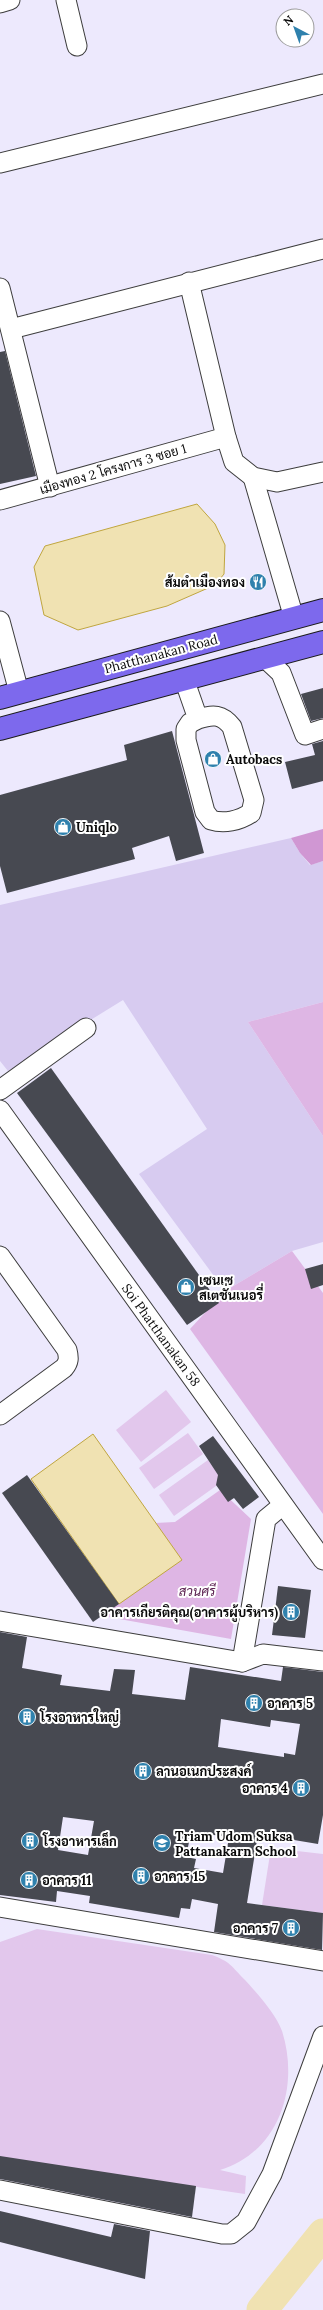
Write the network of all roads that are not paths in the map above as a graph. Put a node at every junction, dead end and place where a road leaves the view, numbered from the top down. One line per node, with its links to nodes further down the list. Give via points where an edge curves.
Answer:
1 (10, 0): 3 (street)
2 (66, 0): 4 (street)
3 (0, 3)
4 (77, 46)
5 (323, 84): 6 (street)
6 (0, 164)
7 (323, 249): 8 (street)
8 (190, 282): 10 (street); 11 (street)
9 (0, 288): 10 (street)
10 (11, 329): 14 (street)
11 (226, 437): 13 (street, via 234,462); 14 (street, เมืองทอง 2 โครงการ 3 ซอย 1)
12 (323, 472): 13 (street, via 277,482)
13 (253, 478): 17 (street)
14 (50, 487): 15 (street, เมืองทอง 2 โครงการ 3 ซอย 1)
15 (0, 500)
16 (323, 610): 17 (main road, Phatthanakan Road)
17 (294, 618): 22 (main road, Phatthanakan Road)
18 (0, 621): 22 (street)
19 (323, 642): 20 (main road)
20 (265, 658): 21 (main road); 26 (street, via 282,673 305,735)
21 (184, 679): 23 (street); 24 (main road)
22 (10, 695): 24 (main road)
23 (198, 719): 23 (street, via 190,723 186,729 186,740 205,812 211,820 221,823 243,818 251,813 254,800 232,727 226,718 217,715)
24 (38, 720): 25 (main road)
25 (0, 729)
26 (323, 730)
27 (86, 1028): 28 (street)
28 (0, 1090)
29 (0, 1110): 32 (street, Soi Phatthanakan 58)
30 (0, 1256): 31 (street, via 67,1350 69,1357 64,1368)
31 (0, 1415)
32 (283, 1505): 33 (street, Soi Phatthanakan 58); 36 (street, via 266,1519)
33 (323, 1560)
34 (0, 1621): 36 (street)
35 (323, 1661): 36 (street, via 263,1654)
36 (242, 1662)
37 (0, 1907): 38 (street)
38 (323, 1961)
39 (323, 2036): 40 (street, via 272,2174 246,2222 231,2234)
40 (0, 2190)

